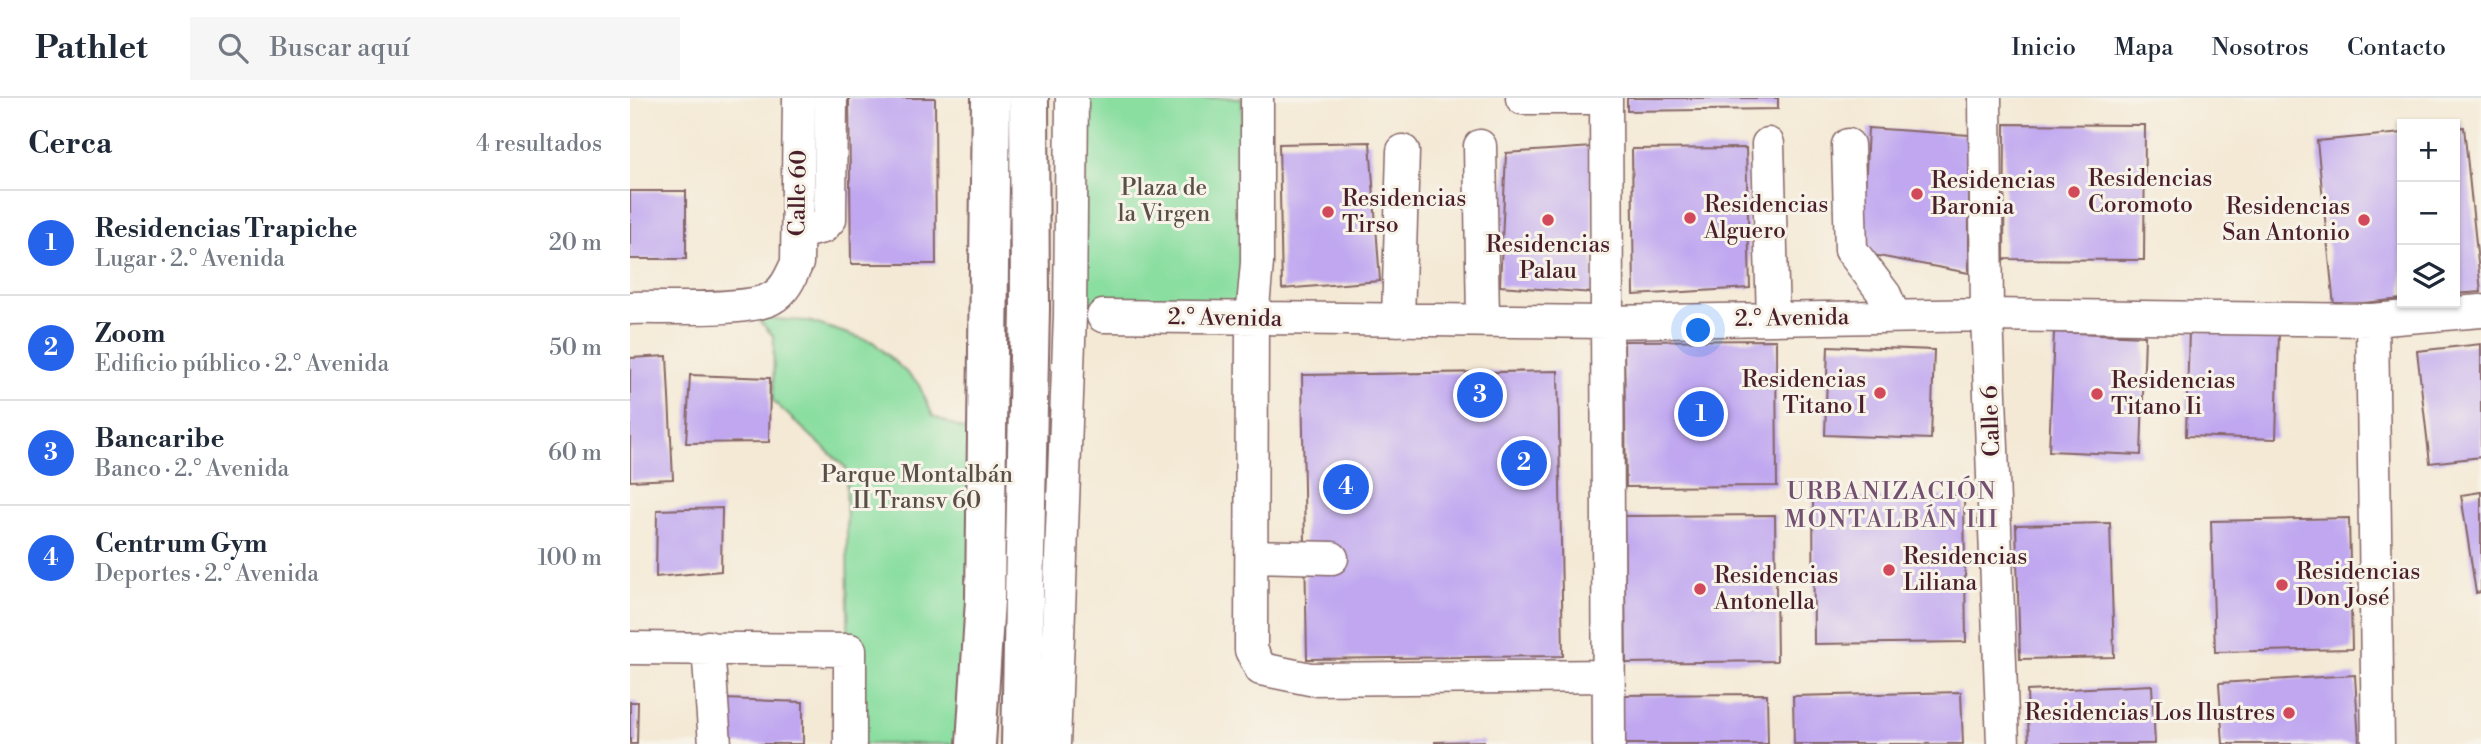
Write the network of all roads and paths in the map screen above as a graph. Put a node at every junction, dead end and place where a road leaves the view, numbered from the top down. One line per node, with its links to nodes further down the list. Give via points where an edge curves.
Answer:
1 (799, 98): 15 (street, Calle 60)
2 (831, 98): 15 (street, via 830,219 823,227)
3 (990, 98): 34 (main road, via 985,600)
4 (1029, 98): 35 (main road, via 1030,309)
5 (1072, 98): 36 (street, via 1070,316)
6 (1257, 98): 21 (street, via 1257,263)
7 (1522, 98): 8 (street)
8 (1591, 98)
9 (1606, 98): 26 (street)
10 (1985, 98): 18 (street, Calle 6)
11 (1768, 144): 22 (street)
12 (1848, 145): 20 (street, via 1851,250 1885,295)
13 (1480, 146): 24 (street)
14 (1403, 151): 23 (street)
15 (799, 233): 16 (street, Calle 60, via 797,263 786,285 772,299 747,305)
16 (630, 308)
17 (2481, 312): 25 (street, 2.° Avenida)
18 (1987, 315): 20 (street, 2.° Avenida); 25 (street, 2.° Avenida); 38 (street, Calle 6)
19 (1103, 316): 21 (street, 2.° Avenida)
20 (1894, 316): 22 (street, 2.° Avenida)
21 (1252, 318): 23 (street, 2.° Avenida); 27 (street)
22 (1773, 319): 26 (street, 2.° Avenida)
23 (1398, 320): 24 (street, 2.° Avenida)
24 (1483, 320): 26 (street, 2.° Avenida)
25 (2372, 320): 39 (street)
26 (1607, 322): 31 (street)
27 (1252, 556): 28 (street); 31 (street, via 1251,650 1261,668 1310,679)
28 (1332, 558)
29 (708, 647): 30 (street); 32 (street); 33 (street, via 850,650)
30 (630, 648)
31 (1608, 676): 37 (street)
32 (715, 744)
33 (850, 744)
34 (976, 744)
35 (1021, 744)
36 (1054, 744)
37 (1609, 744)
38 (2003, 744)
39 (2378, 744)

